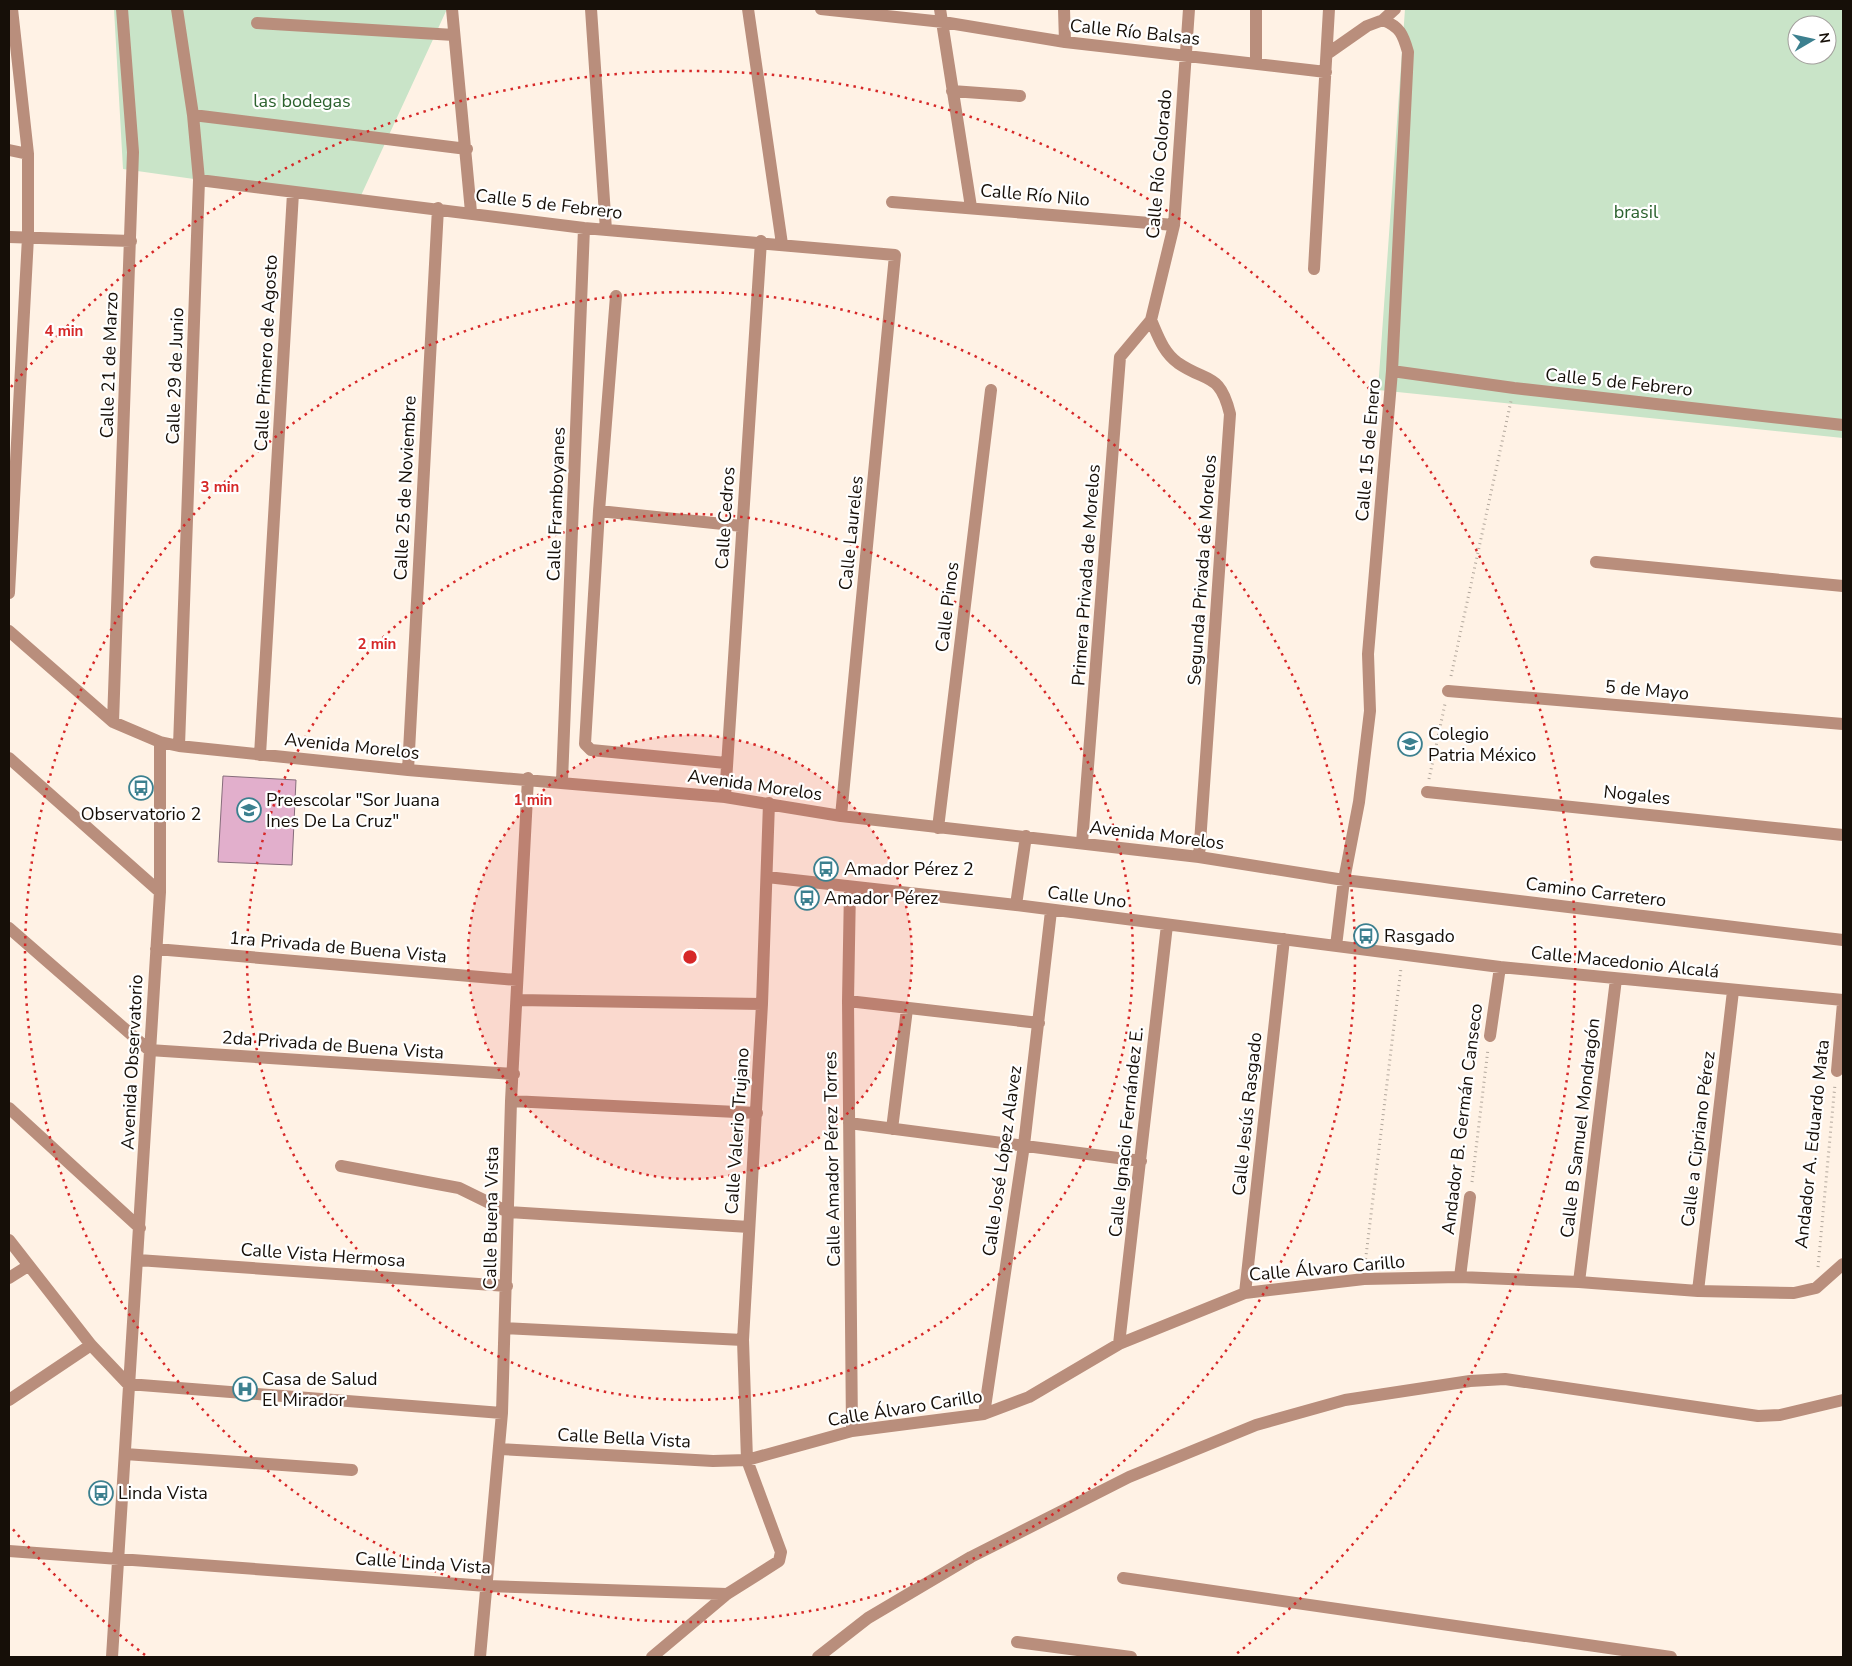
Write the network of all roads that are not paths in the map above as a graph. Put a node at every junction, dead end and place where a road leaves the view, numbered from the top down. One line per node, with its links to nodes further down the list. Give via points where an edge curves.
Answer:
1 (12, 9): 28 (street)
2 (122, 9): 40 (street, Calle 21 de Marzo, via 133,152)
3 (177, 9): 25 (street, Calle 29 de Junio)
4 (452, 9): 17 (street)
5 (591, 9): 37 (street)
6 (748, 9): 42 (street)
7 (821, 9): 14 (street, Calle Río Balsas)
8 (940, 9): 14 (street)
9 (1064, 9): 18 (street)
10 (1189, 9): 20 (street, Calle Río Colorado)
11 (1256, 9): 21 (street)
12 (1329, 9): 19 (street)
13 (1395, 9): 15 (street)
14 (943, 22): 18 (street, Calle Río Balsas); 23 (street)
15 (1388, 22): 19 (street, via 1368,26); 47 (street, Calle 15 de Enero, via 1403,33 1408,52)
16 (257, 23): 17 (street)
17 (454, 35): 26 (street)
18 (1065, 42): 20 (street, Calle Río Balsas)
19 (1327, 54): 22 (street)
20 (1186, 55): 21 (street, Calle Río Balsas); 35 (street, Calle Río Colorado)
21 (1256, 63): 22 (street, Calle Río Balsas)
22 (1326, 72): 44 (street)
23 (952, 91): 24 (street); 32 (street)
24 (1020, 96)
25 (193, 115): 26 (street); 29 (street, Calle 29 de Junio)
26 (467, 149): 34 (street)
27 (9, 150): 28 (street)
28 (28, 154): 39 (street)
29 (199, 180): 30 (street, Calle 5 de Febrero); 60 (street, Calle 29 de Junio)
30 (292, 192): 33 (street, Calle 5 de Febrero); 61 (street, Calle Primero de Agosto)
31 (892, 202): 32 (street, Calle Río Nilo)
32 (971, 207): 35 (street, Calle Río Nilo)
33 (438, 208): 34 (street, Calle 5 de Febrero); 64 (street, Calle 25 de Noviembre)
34 (471, 212): 36 (street, Calle 5 de Febrero)
35 (1174, 225): 46 (street, Calle Río Colorado)
36 (584, 228): 37 (street, Calle 5 de Febrero); 66 (street, Calle Framboyanes)
37 (606, 230): 41 (street, Calle 5 de Febrero)
38 (9, 236): 39 (street)
39 (28, 238): 40 (street); 54 (street)
40 (131, 241): 57 (street, Calle 21 de Marzo)
41 (761, 241): 42 (street, Calle 5 de Febrero); 51 (street, Calle Cedros)
42 (782, 244): 43 (street, Calle 5 de Febrero)
43 (895, 255): 70 (street, Calle Laureles)
44 (1314, 269)
45 (616, 296): 50 (street)
46 (1151, 320): 74 (street, Primera Privada de Morelos, via 1120,357); 75 (street, Segunda Privada de Morelos, via 1162,346 1177,362 1212,380 1225,395 1230,414)
47 (1392, 371): 49 (street, Calle 5 de Febrero); 77 (street, Calle 15 de Enero, via 1368,654 1370,711 1359,802)
48 (991, 390): 71 (street, Calle Pinos)
49 (1843, 425)
50 (599, 511): 51 (street); 63 (street, via 585,744 591,750)
51 (742, 526): 63 (street, Calle Cedros)
52 (1596, 562): 53 (street)
53 (1843, 586)
54 (9, 593)
55 (9, 631): 57 (street, Avenida Morelos)
56 (1448, 691): 58 (street, 5 de Mayo)
57 (113, 722): 59 (street, Avenida Morelos)
58 (1843, 724)
59 (160, 742): 60 (street, Avenida Morelos); 79 (street, Avenida Observatorio)
60 (178, 746): 61 (street, Avenida Morelos)
61 (260, 755): 64 (street, Avenida Morelos)
62 (9, 758): 79 (street)
63 (726, 763): 68 (street, Calle Cedros)
64 (408, 770): 65 (street, Avenida Morelos)
65 (528, 778): 66 (street, Avenida Morelos); 91 (street, Calle Buena Vista)
66 (562, 781): 68 (street, Avenida Morelos)
67 (1427, 792): 72 (street, Nogales)
68 (725, 797): 69 (street, Avenida Morelos)
69 (770, 803): 70 (street, Avenida Morelos); 76 (street, Calle Valerio Trujano)
70 (841, 816): 71 (street, Avenida Morelos)
71 (938, 828): 73 (street, Avenida Morelos)
72 (1843, 835)
73 (1026, 836): 74 (street, Avenida Morelos); 80 (street)
74 (1082, 843): 75 (street, Avenida Morelos)
75 (1200, 857): 77 (street, Avenida Morelos)
76 (767, 877): 78 (street, Calle Uno); 96 (street, Calle Valerio Trujano)
77 (1344, 880): 85 (street, Camino Carretero); 86 (street, Calle 15 de Enero)
78 (850, 888): 80 (street, Calle Uno); 94 (street, Calle Amador Pérez Torres)
79 (160, 892): 87 (street, Avenida Observatorio)
80 (1016, 905): 81 (street, Calle Uno)
81 (1051, 911): 82 (street, Calle Uno); 98 (street, Calle José López Alavez)
82 (1167, 925): 84 (street, Calle Uno); 109 (street, Calle Ignacio Fernández E.)
83 (9, 928): 100 (street)
84 (1284, 939): 86 (street, Calle Uno); 124 (street, Calle Jesús Rasgado)
85 (1843, 940)
86 (1336, 946): 88 (street, Calle Uno)
87 (156, 949): 91 (street, 1ra Privada de Buena Vista); 100 (street, Avenida Observatorio)
88 (1403, 955): 89 (street, Calle Macedonio Alcalá)
89 (1500, 966): 90 (street, Calle Macedonio Alcalá); 99 (street, Andador B. Germán Canseco)
90 (1616, 979): 92 (street, Calle Macedonio Alcalá); 121 (street, Calle B Samuel Mondragón)
91 (517, 980): 93 (street, Calle Buena Vista)
92 (1733, 991): 95 (street, Calle Macedonio Alcalá); 123 (street, Calle a Cipriano Pérez)
93 (517, 1000): 96 (street); 102 (street, Calle Buena Vista)
94 (848, 1001): 97 (street); 106 (street, Calle Amador Pérez Torres)
95 (1843, 1002): 101 (street, Andador A. Eduardo Mata)
96 (762, 1004): 105 (street, Calle Valerio Trujano)
97 (907, 1009): 98 (street); 107 (street)
98 (1039, 1023): 108 (street, Calle José López Alavez)
99 (1490, 1036)
100 (149, 1050): 102 (street, 2da Privada de Buena Vista); 114 (street, Avenida Observatorio)
101 (1837, 1071)
102 (514, 1074): 103 (street, Calle Buena Vista)
103 (511, 1101): 105 (street); 112 (street, Calle Buena Vista)
104 (9, 1108): 114 (street)
105 (757, 1113): 113 (street, Calle Valerio Trujano)
106 (849, 1123): 107 (street); 134 (street, Calle Amador Pérez Torres)
107 (892, 1129): 108 (street)
108 (1024, 1145): 109 (street); 133 (street, Calle José López Alavez)
109 (1140, 1161): 127 (street, Calle Ignacio Fernández E.)
110 (341, 1166): 112 (street, via 458,1188)
111 (1470, 1197): 119 (street, Andador B. Germán Canseco)
112 (508, 1212): 113 (street); 122 (street, Calle Buena Vista)
113 (749, 1227): 126 (street, Calle Valerio Trujano)
114 (140, 1228): 116 (street, Avenida Observatorio)
115 (9, 1240): 118 (street)
116 (138, 1260): 122 (street, Calle Vista Hermosa); 129 (street, Avenida Observatorio)
117 (1843, 1264): 123 (street, Calle Álvaro Carillo, via 1816,1288 1794,1293)
118 (28, 1266): 120 (street); 128 (street)
119 (1460, 1277): 121 (street, Calle Álvaro Carillo); 124 (street, Calle Álvaro Carillo, via 1364,1279)
120 (9, 1278)
121 (1579, 1282): 123 (street, Calle Álvaro Carillo)
122 (507, 1286): 125 (street, Calle Buena Vista)
123 (1698, 1291)
124 (1245, 1293): 127 (street, Calle Álvaro Carillo)
125 (505, 1328): 126 (street); 132 (street, Calle Buena Vista)
126 (743, 1340): 137 (street, Calle Valerio Trujano)
127 (1119, 1344): 133 (street, Calle Álvaro Carillo, via 1029,1397)
128 (91, 1345): 129 (street); 130 (street)
129 (128, 1384): 132 (street); 136 (street, Avenida Observatorio)
130 (9, 1400)
131 (1843, 1400): 148 (street, via 1780,1415 1758,1416 1505,1379 1470,1381 1345,1400 1256,1425 1129,1476 971,1557 868,1618)
132 (502, 1413): 135 (street, Calle Buena Vista)
133 (984, 1414): 134 (street, Calle Álvaro Carillo)
134 (852, 1431): 137 (street, Calle Álvaro Carillo)
135 (500, 1449): 137 (street, Calle Bella Vista); 142 (street, Calle Buena Vista)
136 (126, 1454): 138 (street); 140 (street, Avenida Observatorio)
137 (747, 1460): 143 (street, Calle Valerio Trujano, via 781,1552 779,1561)
138 (352, 1470)
139 (9, 1551): 140 (street, Calle Linda Vista)
140 (117, 1558): 142 (street, Calle Linda Vista); 145 (street, Avenida Observatorio)
141 (1123, 1578): 150 (street)
142 (487, 1586): 143 (street, Calle Linda Vista); 146 (street, Calle Buena Vista)
143 (727, 1594): 147 (street)
144 (1017, 1642): 149 (street)
145 (112, 1657)
146 (480, 1657)
147 (652, 1657)
148 (818, 1657)
149 (1131, 1657)
150 (1671, 1657)

